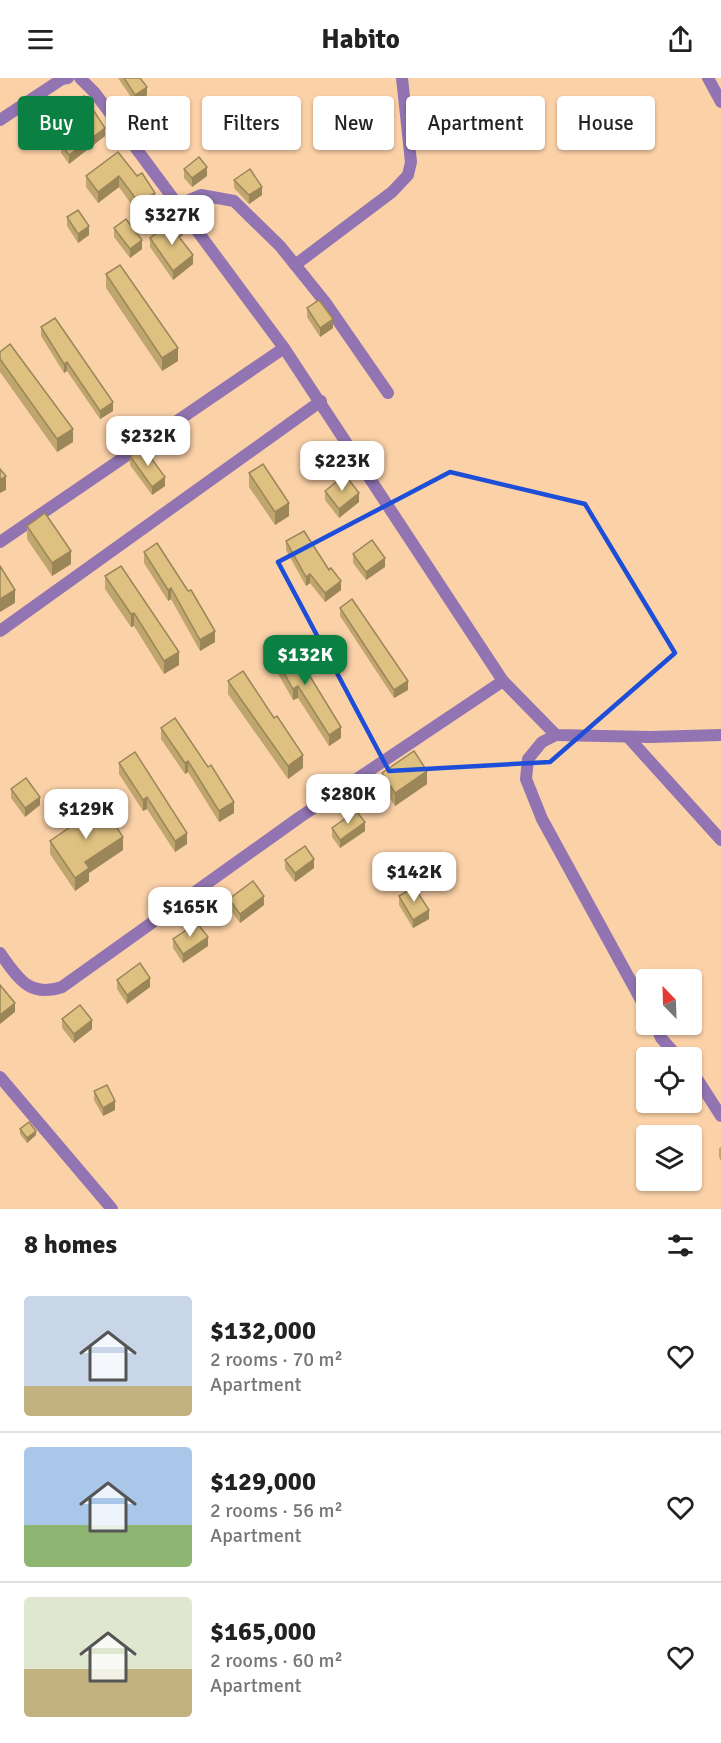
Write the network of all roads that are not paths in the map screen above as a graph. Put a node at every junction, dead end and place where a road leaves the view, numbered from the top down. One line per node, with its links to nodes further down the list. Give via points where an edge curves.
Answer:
1 (68, 78): 6 (street)
2 (80, 78): 7 (street)
3 (402, 78): 8 (street, via 411,162 408,175 392,192)
4 (708, 78): 5 (street)
5 (721, 102)
6 (0, 120)
7 (178, 205): 8 (street, via 201,195 234,201); 9 (street)
8 (295, 265): 10 (street)
9 (284, 348): 11 (street); 12 (street)
10 (388, 393)
11 (321, 401): 13 (street); 14 (street)
12 (0, 542)
13 (0, 631)
14 (503, 681): 15 (street); 19 (street, via 300,817 62,987 47,992 34,990 16,976)
15 (556, 735): 17 (street); 20 (street, via 542,742 528,759 526,779 542,819)
16 (721, 735): 17 (street)
17 (628, 737): 18 (street)
18 (721, 840)
19 (0, 953)
20 (636, 991)
21 (660, 1035): 22 (street)
22 (669, 1047)
23 (0, 1077): 26 (street)
24 (702, 1087): 25 (street)
25 (721, 1116)
26 (112, 1209)

